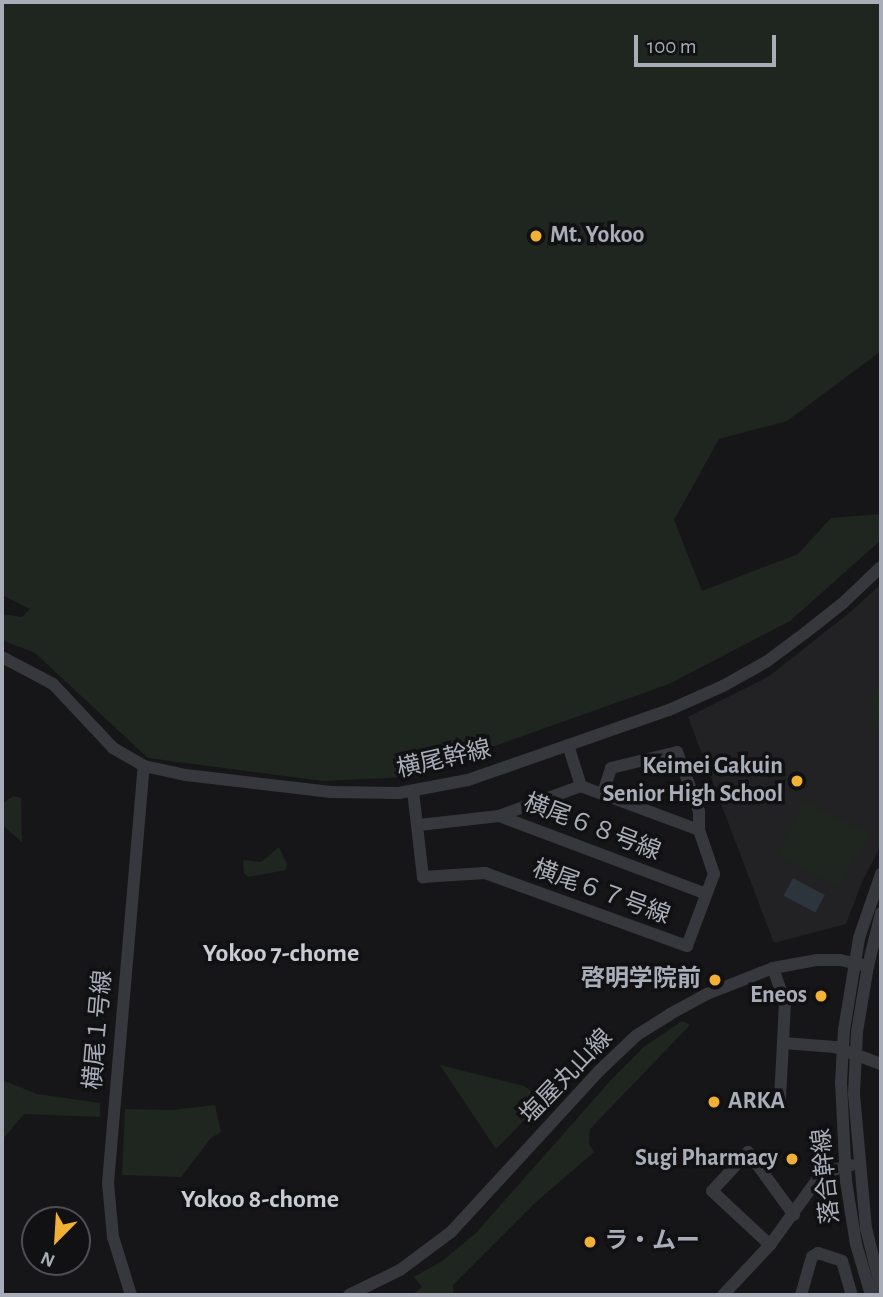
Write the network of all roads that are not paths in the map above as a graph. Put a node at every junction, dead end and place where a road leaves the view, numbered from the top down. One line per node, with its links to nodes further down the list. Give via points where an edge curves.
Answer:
1 (881, 567): 3 (street, 横尾幹線, via 843,603 766,662 682,704)
2 (2, 657): 4 (street, 横尾幹線, via 53,684 113,748)
3 (568, 746): 5 (street); 6 (street, 横尾幹線, via 468,780)
4 (144, 766): 6 (street, 横尾幹線, via 342,793); 26 (street, 横尾１号線, via 108,1183 113,1237)
5 (581, 786): 7 (street); 8 (street)
6 (414, 791): 9 (street, 横尾６７号線)
7 (603, 793): 10 (street); 10 (street, 横尾６７号線, via 611,768 677,752 699,811)
8 (499, 816): 9 (street, 横尾６８号線); 12 (street, 横尾６８号線)
9 (419, 825): 12 (street, 横尾６７号線, via 422,877 485,873 687,946)
10 (699, 830): 12 (street, 横尾６７号線, via 714,874)
11 (881, 874): 14 (street, via 865,913)
12 (706, 894)
13 (881, 913): 14 (street)
14 (861, 965): 15 (street, 塩屋丸山線, via 817,960); 17 (street); 18 (street)
15 (773, 968): 16 (street, via 785,1002); 27 (street, 塩屋丸山線, via 689,1002 637,1035 451,1232 400,1270)
16 (783, 1043): 17 (street); 20 (street)
17 (842, 1050): 18 (street); 21 (street, 落合幹線, via 841,1101)
18 (856, 1052): 19 (street); 21 (street, 落合幹線)
19 (881, 1065)
20 (780, 1098)
21 (851, 1165): 22 (street, via 822,1173); 24 (street, 落合幹線); 30 (street, 落合幹線, via 853,1227)
22 (794, 1215): 23 (street); 23 (street, via 748,1152 712,1191)
23 (770, 1245): 25 (street)
24 (881, 1289)
25 (732, 1292)
26 (131, 1295)
27 (349, 1295)
28 (801, 1295): 29 (street, via 812,1257 818,1253 842,1261)
29 (852, 1295)
30 (871, 1295)

